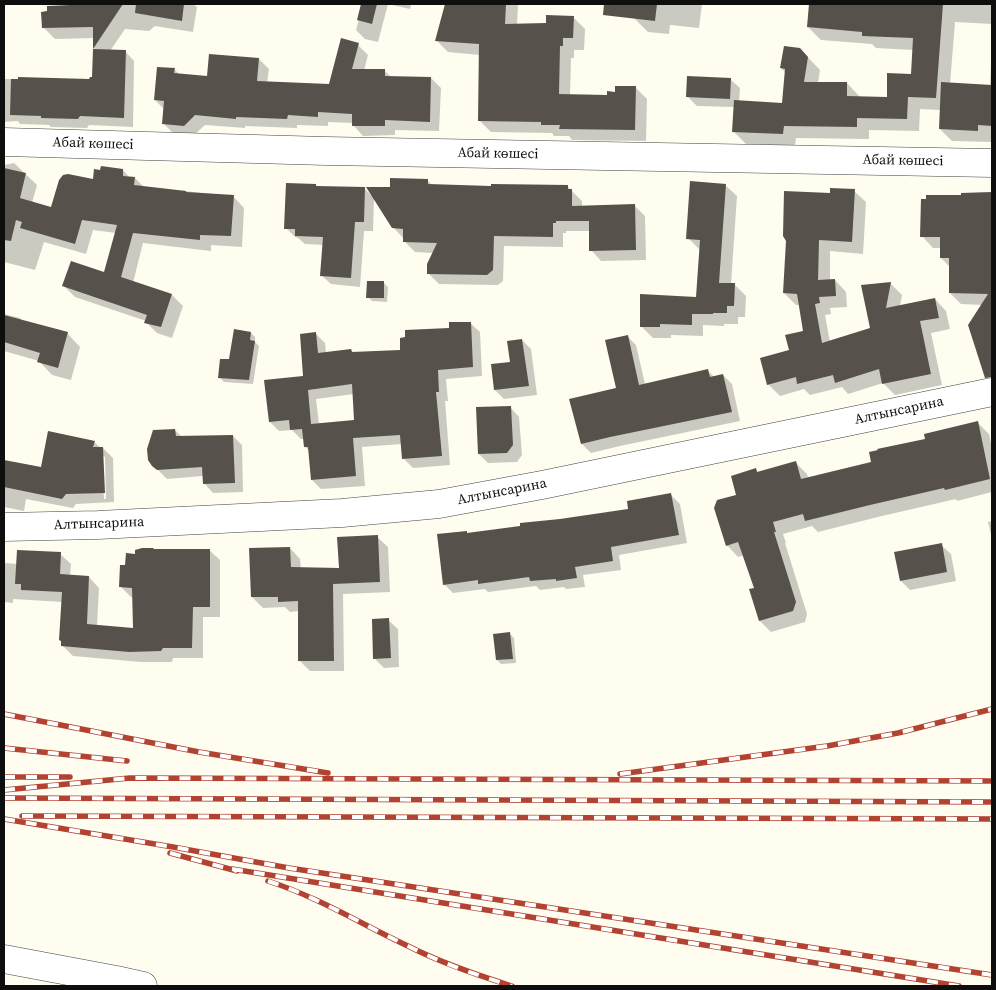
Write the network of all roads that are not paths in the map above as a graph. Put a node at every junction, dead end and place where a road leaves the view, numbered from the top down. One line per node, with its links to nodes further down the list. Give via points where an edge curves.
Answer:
1 (4, 142): 2 (street, Абай көшесі)
2 (992, 163)
3 (992, 392): 4 (street, Алтынсарина, via 439,504 342,513)
4 (4, 527)
5 (4, 959): 6 (street)
6 (143, 986)

